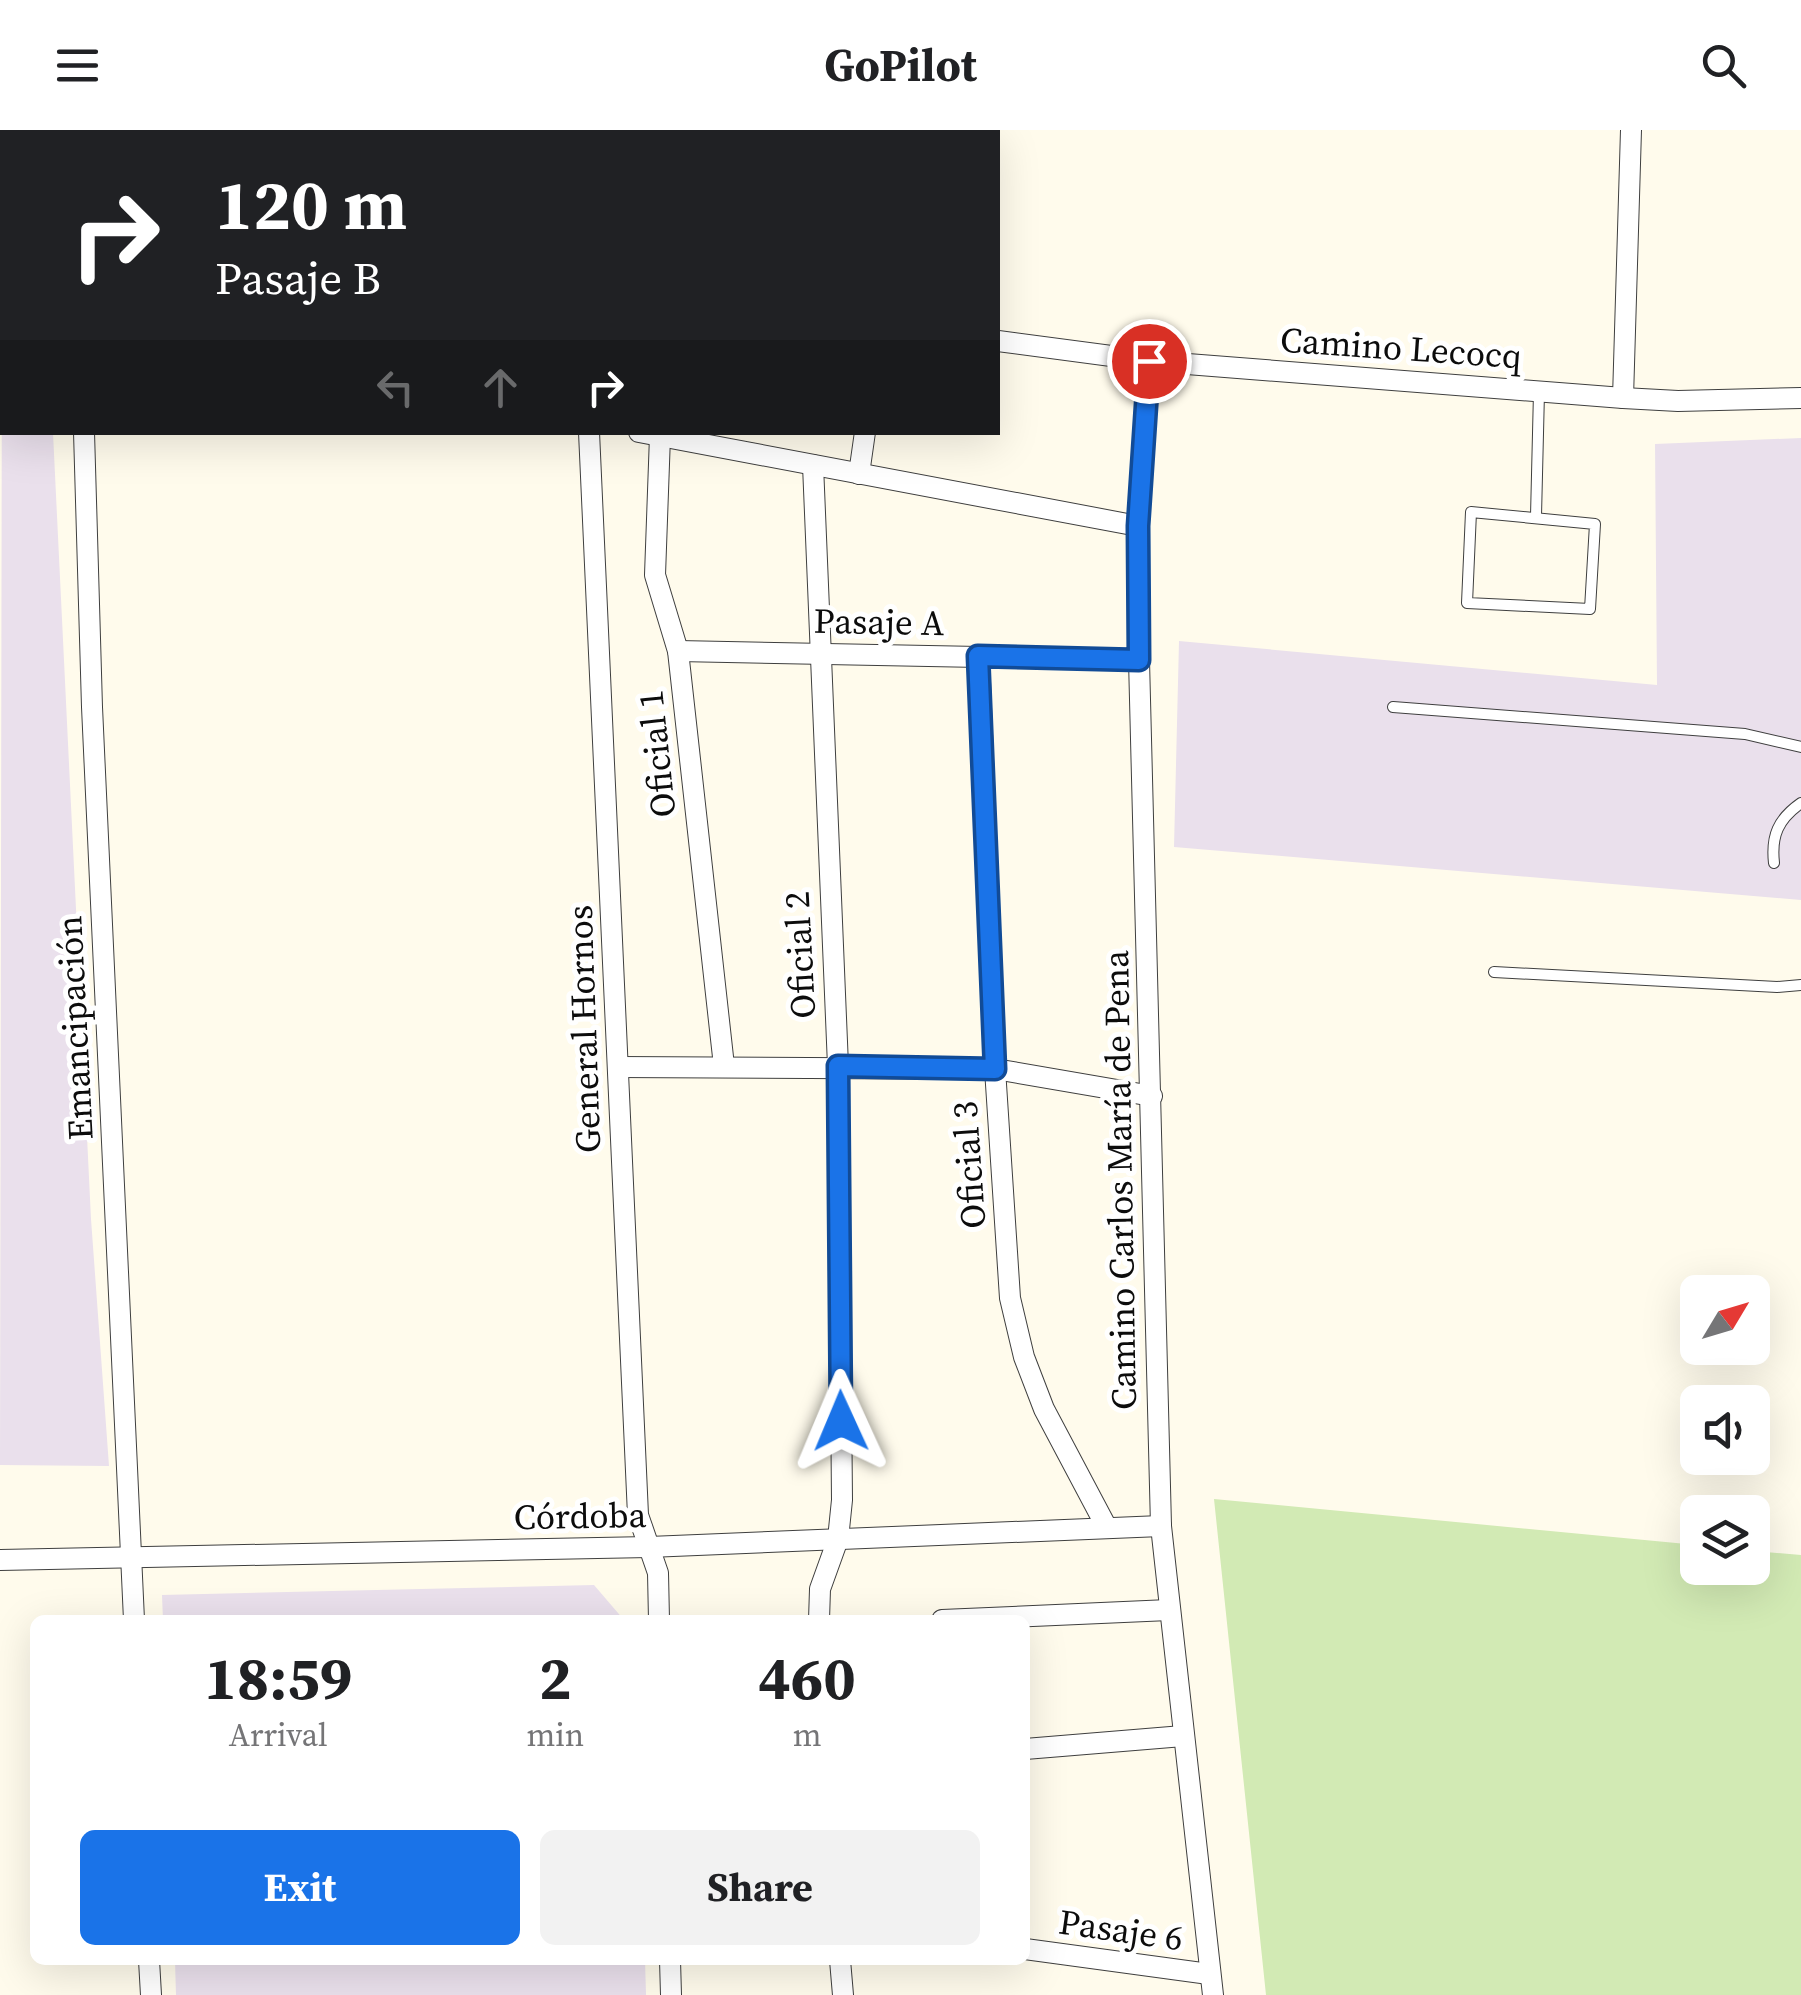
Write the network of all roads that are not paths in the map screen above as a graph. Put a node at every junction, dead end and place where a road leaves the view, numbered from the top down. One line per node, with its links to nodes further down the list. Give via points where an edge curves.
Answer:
1 (1631, 130): 5 (street)
2 (1000, 341): 3 (street, Camino Lecocq)
3 (1149, 361): 4 (street, Camino Lecocq); 15 (street, Camino Carlos María de Pena)
4 (1539, 391): 5 (street, Camino Lecocq); 14 (lane)
5 (1623, 398): 6 (street, Camino Lecocq)
6 (1801, 398)
7 (84, 435): 35 (street, Emancipación)
8 (589, 435): 28 (street, General Hornos)
9 (649, 435): 16 (street, Oficial 1, via 655,575)
10 (654, 435): 12 (street)
11 (865, 435): 13 (street)
12 (813, 465): 13 (street); 17 (street, Oficial 2)
13 (859, 474): 15 (street)
14 (1536, 516): 14 (lane, via 1595,524 1590,609 1468,603 1471,512)
15 (1138, 526): 19 (street, Camino Carlos María de Pena)
16 (678, 651): 17 (street, Pasaje A); 26 (street, Oficial 1)
17 (818, 653): 18 (street, Pasaje A); 27 (street, Oficial 2)
18 (978, 656): 19 (street, Pasaje A); 29 (street, Oficial 3)
19 (1139, 660): 30 (street, Camino Carlos María de Pena)
20 (1393, 706): 21 (lane, via 1745,734)
21 (1801, 747)
22 (1801, 803): 23 (lane, via 1783,816 1772,842)
23 (1774, 864)
24 (1494, 972): 25 (lane)
25 (1801, 985)
26 (724, 1066): 27 (street); 28 (street)
27 (838, 1066): 29 (street); 33 (street, Oficial 2)
28 (618, 1068): 34 (street, General Hornos, via 638,1515)
29 (995, 1069): 30 (street); 32 (street, Oficial 3, via 1016,1326 1057,1440)
30 (1152, 1096): 31 (street, Camino Carlos María de Pena)
31 (1160, 1526): 32 (street, Córdoba); 37 (street, Camino Carlos María de Pena)
32 (1107, 1528): 33 (street, Córdoba)
33 (838, 1539): 34 (street, Córdoba); 40 (street, Oficial 2, via 820,1589)
34 (649, 1547): 35 (street, Córdoba); 39 (street, General Hornos, via 658,1573)
35 (131, 1559): 36 (street, Córdoba); 38 (street, Emancipación)
36 (0, 1560)
37 (1168, 1610): 41 (street); 42 (street, Camino Carlos María de Pena)
38 (134, 1615)
39 (659, 1615)
40 (819, 1615)
41 (1030, 1616)
42 (1183, 1736): 43 (street); 48 (street, Camino Carlos María de Pena)
43 (1030, 1749)
44 (1030, 1951): 48 (street, Pasaje 6)
45 (149, 1965): 49 (street)
46 (670, 1965): 50 (street)
47 (840, 1965): 51 (street)
48 (1211, 1984)
49 (151, 1995)
50 (672, 1995)
51 (842, 1995)

